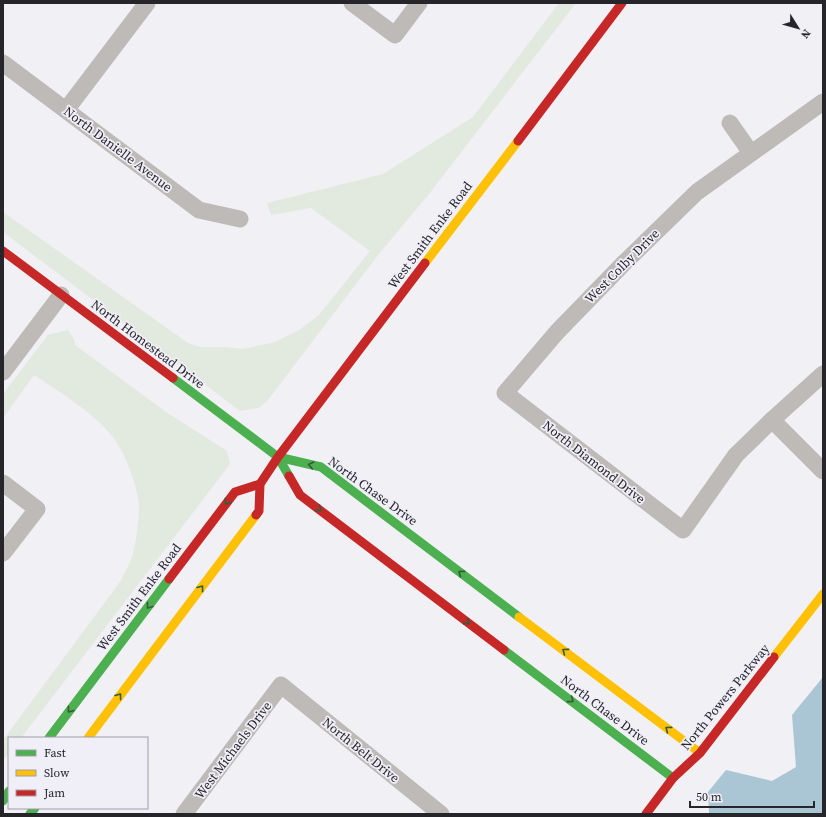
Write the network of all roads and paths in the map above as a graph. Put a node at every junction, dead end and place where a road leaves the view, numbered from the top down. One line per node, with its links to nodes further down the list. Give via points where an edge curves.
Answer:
1 (147, 3): 7 (street)
2 (352, 3): 3 (street, via 395,35)
3 (419, 3)
4 (622, 3): 17 (street, West Smith Enke Road)
5 (3, 63): 7 (street, North Danielle Avenue)
6 (823, 102): 9 (street, West Colby Drive)
7 (66, 110): 10 (street, North Danielle Avenue, via 199,210)
8 (730, 123): 9 (street)
9 (751, 153): 15 (street, West Colby Drive, via 692,197 625,262 556,332)
10 (240, 220)
11 (3, 251): 12 (street, North Homestead Drive)
12 (61, 295): 13 (street); 17 (street, North Homestead Drive)
13 (3, 372)
14 (823, 374): 16 (street)
15 (505, 393): 16 (street, North Diamond Drive, via 683,530 736,455)
16 (772, 420): 18 (street)
17 (278, 458): 20 (street, West Smith Enke Road); 26 (street, North Chase Drive, one-way to 17, via 321,467); 27 (street, North Chase Drive, one-way to 27, via 300,495)
18 (823, 472)
19 (3, 483): 21 (street, via 37,509)
20 (260, 484): 24 (street, West Smith Enke Road, one-way to 24, via 235,492); 25 (street, one-way to 20, via 258,511)
21 (3, 553)
22 (823, 594): 26 (street, North Powers Parkway)
23 (281, 685): 28 (street, West Michaels Drive); 29 (street, North Belt Drive)
24 (50, 737)
25 (89, 737)
26 (700, 753): 27 (street, North Powers Parkway)
27 (673, 778): 30 (street, North Powers Parkway)
28 (184, 814)
29 (441, 814)
30 (646, 814)

